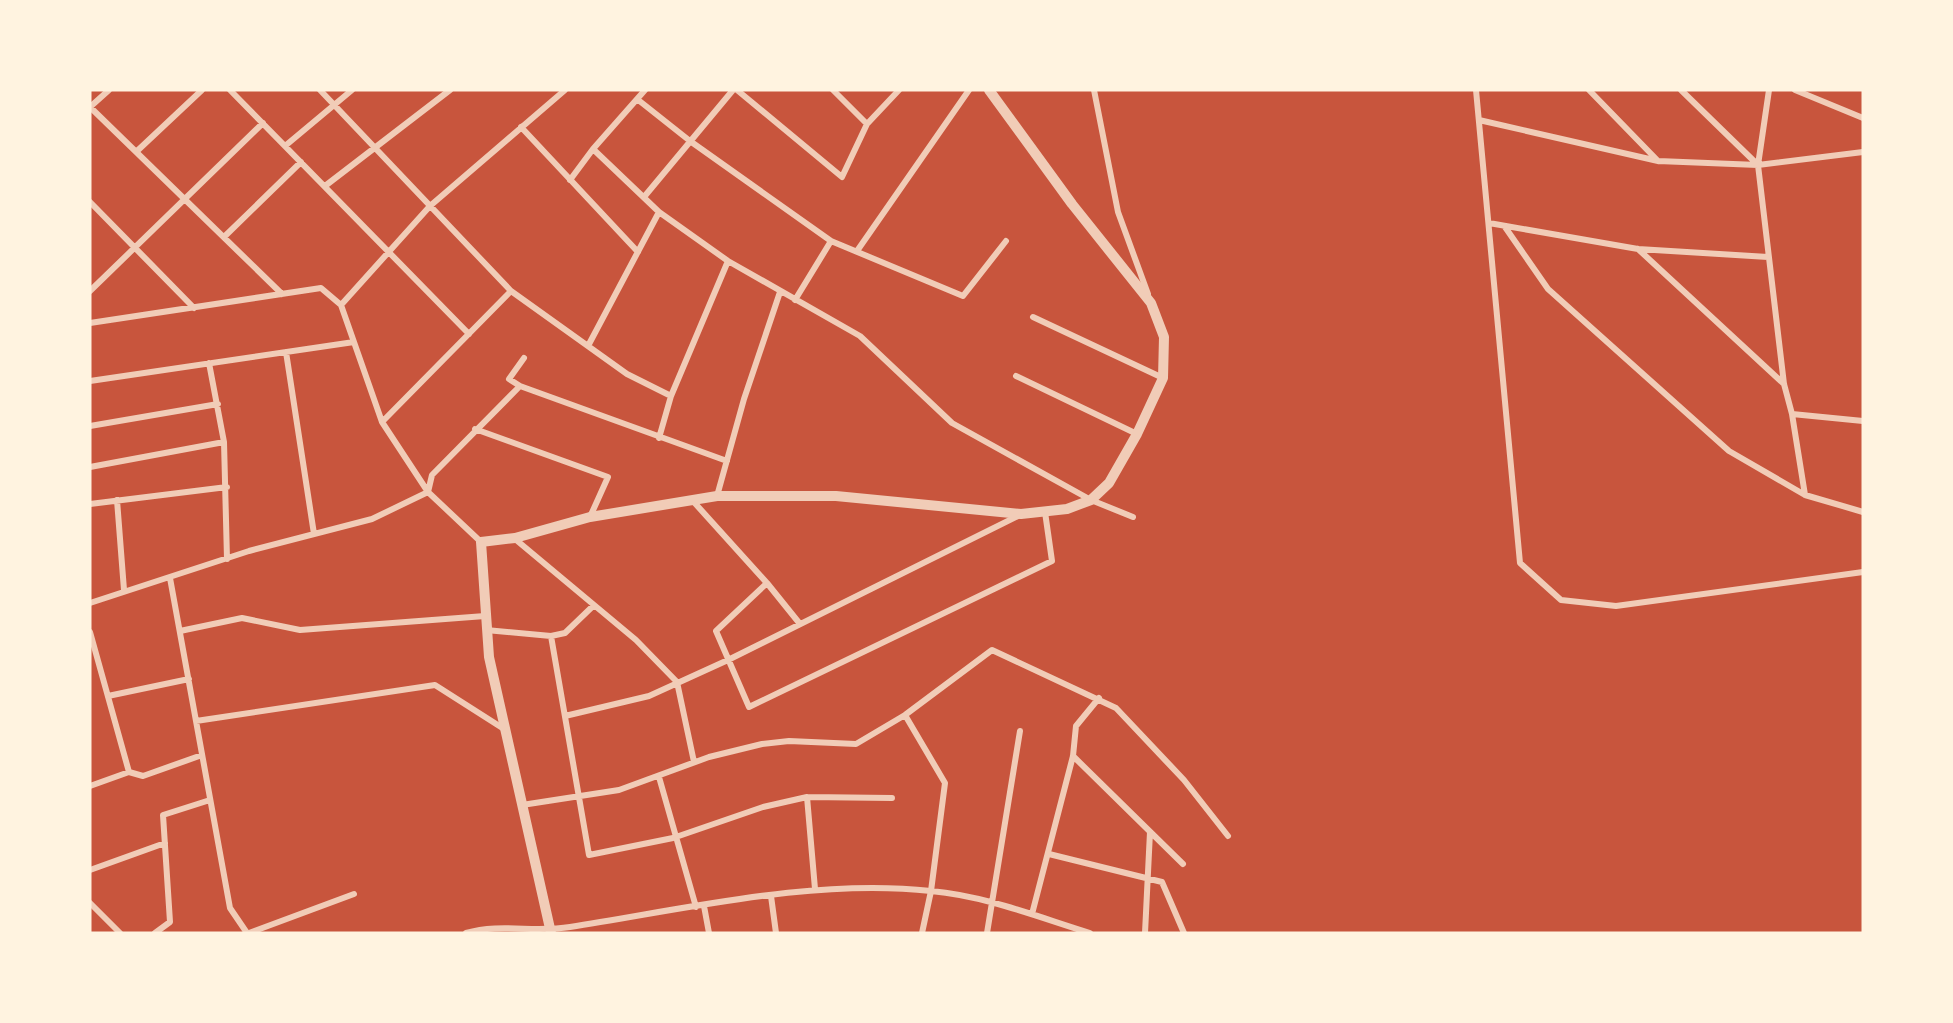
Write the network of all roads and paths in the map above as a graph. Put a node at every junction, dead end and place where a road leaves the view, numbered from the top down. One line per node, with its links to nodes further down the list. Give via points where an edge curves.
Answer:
1 (108, 90): 22 (street)
2 (202, 90): 32 (street)
3 (230, 90): 25 (street)
4 (320, 90): 21 (street)
5 (352, 90): 21 (street)
6 (450, 90): 30 (street)
7 (565, 90): 27 (street)
8 (645, 90): 20 (street)
9 (735, 90): 26 (street, via 842,177); 28 (street)
10 (833, 90): 26 (street)
11 (899, 90): 26 (street)
12 (969, 90): 51 (street)
13 (989, 90): 61 (street)
14 (1094, 90): 61 (street, via 1118,212)
15 (1476, 90): 24 (street)
16 (1589, 90): 34 (street)
17 (1682, 90): 36 (street)
18 (1769, 90): 36 (street)
19 (1795, 90): 23 (street)
20 (637, 99): 28 (street); 31 (street)
21 (334, 105): 29 (street); 30 (street)
22 (90, 107): 32 (street)
23 (1863, 118)
24 (1479, 120): 34 (street); 44 (street)
25 (263, 123): 29 (street); 40 (street)
26 (867, 124)
27 (521, 127): 37 (street); 42 (street)
28 (690, 141): 39 (street); 48 (street)
29 (285, 146): 35 (street)
30 (375, 148): 38 (street); 42 (street)
31 (593, 149): 37 (street); 39 (street)
32 (136, 152): 40 (street)
33 (1863, 152): 36 (street)
34 (1658, 161): 36 (street)
35 (301, 162): 38 (street); 46 (street)
36 (1758, 165): 54 (street)
37 (570, 180): 53 (street)
38 (325, 186): 52 (street)
39 (644, 197): 43 (street)
40 (184, 199): 46 (street); 49 (street)
41 (90, 201): 49 (street)
42 (430, 206): 52 (street); 57 (street)
43 (659, 212): 53 (street); 55 (street)
44 (1489, 222): 45 (street); 106 (street, via 1520,563 1561,600 1616,606)
45 (1505, 227): 50 (street); 91 (street, via 1548,289 1720,443)
46 (224, 237): 59 (street)
47 (1006, 241): 51 (street, via 963,296)
48 (831, 242): 51 (street); 60 (street)
49 (135, 247): 56 (street); 63 (street)
50 (1638, 249): 54 (street); 75 (street)
51 (857, 250)
52 (389, 252): 62 (street); 66 (street)
53 (638, 252): 68 (street)
54 (1768, 257): 75 (street)
55 (728, 261): 58 (street); 77 (street)
56 (90, 291)
57 (511, 291): 66 (street); 68 (street)
58 (780, 292): 60 (street); 87 (street)
59 (282, 294): 62 (street, via 321,288); 63 (street)
60 (795, 300): 95 (street, via 860,336 952,423)
61 (1151, 303): 73 (street, via 1164,337)
62 (341, 305): 67 (street)
63 (194, 308): 65 (street)
64 (1033, 317): 73 (street)
65 (90, 323)
66 (470, 334): 81 (street)
67 (354, 342): 69 (street); 81 (street)
68 (588, 346): 77 (street, via 627,374)
69 (286, 352): 71 (street); 102 (street)
70 (524, 358): 76 (street, via 509,379)
71 (209, 363): 74 (street); 78 (street)
72 (1016, 376): 84 (street)
73 (1163, 378): 84 (street)
74 (90, 381)
75 (1784, 384): 79 (street)
76 (520, 386): 83 (street); 85 (street)
77 (671, 396): 85 (street)
78 (218, 404): 82 (street); 86 (street)
79 (1792, 414): 80 (street); 91 (street)
80 (1863, 421)
81 (382, 422): 90 (street)
82 (90, 426)
83 (475, 429): 90 (street, via 432,475); 100 (street, via 608,477)
84 (1137, 434): 95 (street, via 1108,483)
85 (659, 438): 87 (street)
86 (224, 442): 88 (street); 89 (street)
87 (727, 461): 92 (street)
88 (90, 467)
89 (227, 487): 94 (street); 105 (street)
90 (428, 492): 102 (street, via 372,519); 104 (street)
91 (1805, 495): 98 (street)
92 (717, 496): 93 (street); 99 (street, via 836,496)
93 (692, 499): 100 (street); 108 (street)
94 (117, 500): 96 (street); 109 (street)
95 (1091, 500): 97 (street); 101 (street)
96 (90, 504)
97 (1045, 512): 99 (street); 118 (street, via 1052,561 749,707)
98 (1863, 512)
99 (1021, 514): 113 (street)
100 (590, 517): 103 (street)
101 (1133, 517)
102 (314, 534): 105 (street)
103 (515, 538): 104 (street); 111 (street)
104 (481, 542): 112 (street)
105 (227, 559): 107 (street)
106 (1863, 572)
107 (170, 578): 109 (street); 115 (street)
108 (767, 583): 113 (street); 118 (street, via 716,631)
109 (124, 590): 110 (street)
110 (90, 603)
111 (593, 606): 117 (street, via 565,633); 120 (street, via 636,640)
112 (485, 616): 114 (street); 115 (street, via 300,630 242,618)
113 (800, 624): 118 (street)
114 (486, 630): 117 (street); 126 (street)
115 (180, 631): 119 (street)
116 (90, 632): 121 (street)
117 (551, 636): 124 (street)
118 (729, 660): 120 (street)
119 (189, 679): 121 (street); 125 (street)
120 (677, 682): 124 (street, via 649,696); 130 (street)
121 (108, 696): 131 (street)
122 (1099, 698): 123 (street, via 992,650); 129 (street, via 1076,726); 141 (street, via 1116,708 1153,746)
123 (905, 715): 130 (street, via 856,744 789,741); 148 (street, via 945,783)
124 (564, 716): 134 (street)
125 (196, 721): 126 (street, via 435,685); 128 (street)
126 (504, 729): 138 (street)
127 (1020, 731): 151 (street)
128 (202, 755): 131 (street, via 143,776); 137 (street)
129 (1073, 756): 139 (street); 143 (street)
130 (694, 762): 132 (street)
131 (129, 772): 133 (street)
132 (658, 777): 134 (street); 140 (street)
133 (90, 786)
134 (581, 797): 138 (street); 140 (street, via 589,855)
135 (807, 797): 136 (street); 140 (street, via 763,807); 147 (street)
136 (892, 798)
137 (210, 800): 142 (street, via 163,815); 160 (street, via 230,908)
138 (522, 805): 156 (street)
139 (1150, 832): 144 (street); 146 (street)
140 (678, 836): 154 (street)
141 (1228, 836)
142 (165, 843): 145 (street); 159 (street, via 170,921)
143 (1049, 854): 146 (street); 155 (street)
144 (1183, 864)
145 (90, 870)
146 (1147, 879): 166 (street); 167 (street, via 1162,882)
147 (815, 889): 148 (street); 150 (street)
148 (931, 891): 151 (street); 164 (street)
149 (354, 894): 160 (street)
150 (771, 896): 153 (street); 163 (street)
151 (991, 902): 155 (street); 165 (street)
152 (90, 903): 158 (street)
153 (704, 906): 154 (street); 162 (street)
154 (696, 907): 156 (street)
155 (1032, 914): 157 (street)
156 (551, 932): 161 (street, via 488,927)
157 (1086, 932)
158 (120, 933)
159 (155, 933)
160 (248, 933)
161 (466, 933)
162 (709, 933)
163 (777, 933)
164 (922, 933)
165 (987, 933)
166 (1145, 933)
167 (1184, 933)

